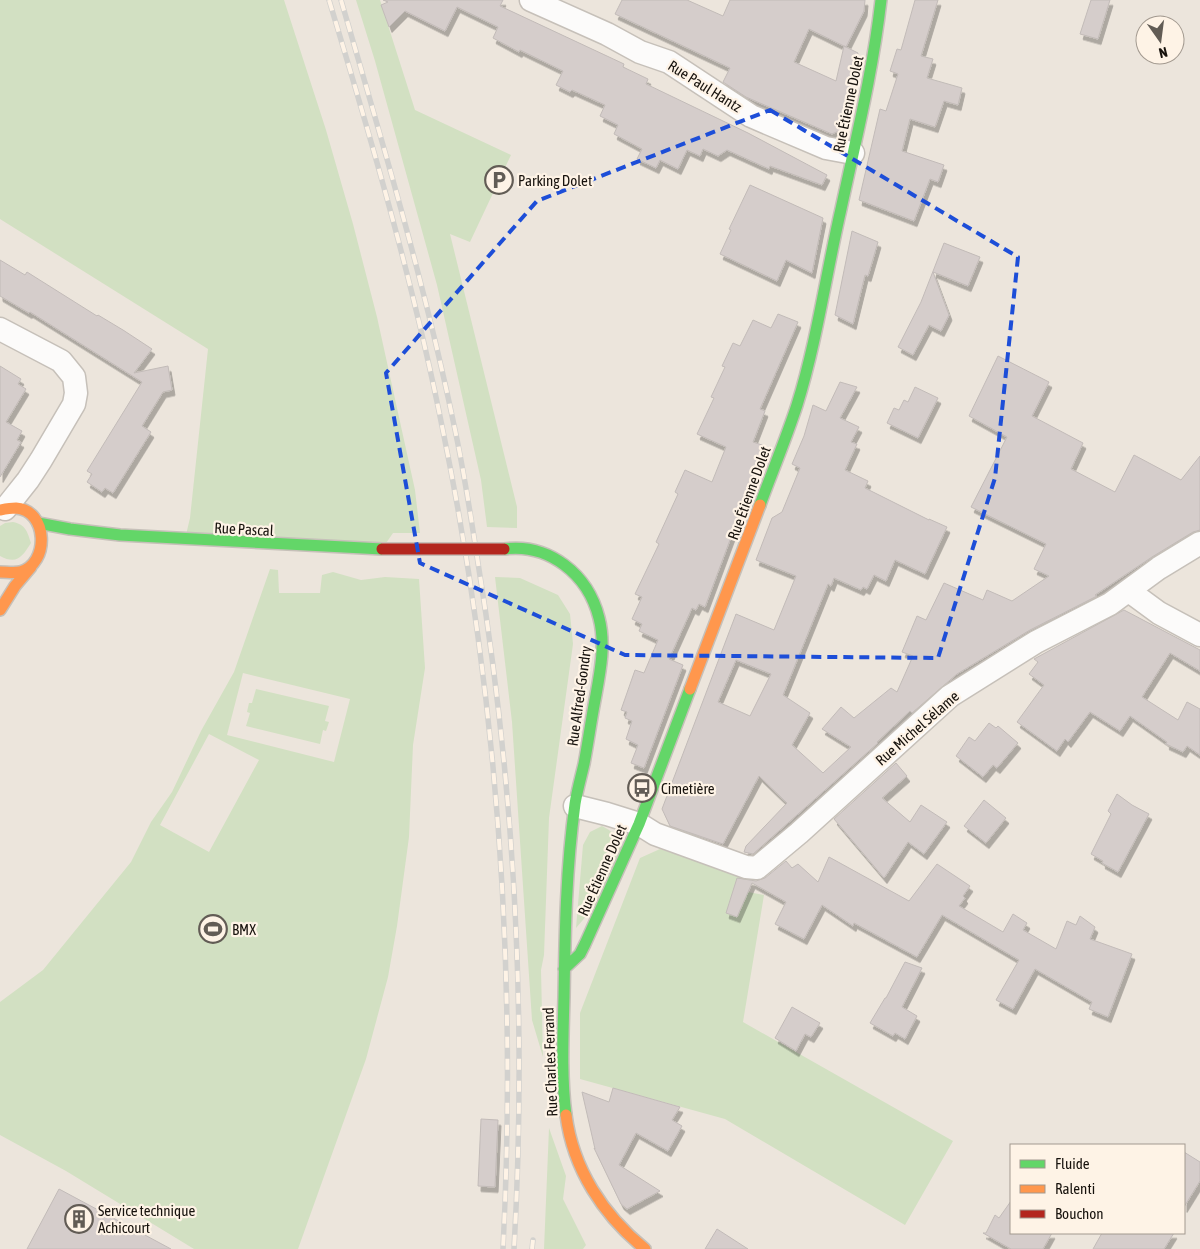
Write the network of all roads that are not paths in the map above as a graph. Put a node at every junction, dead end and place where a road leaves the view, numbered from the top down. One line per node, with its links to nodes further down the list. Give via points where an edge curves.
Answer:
1 (531, 0): 3 (street, Rue Paul Hantz, via 640,52 669,62 751,116 826,148)
2 (881, 0): 3 (street, Rue Étienne Dolet, via 865,105)
3 (853, 153): 19 (street, Rue Étienne Dolet, via 797,406)
4 (0, 329): 5 (street, via 61,361 76,383 74,404)
5 (28, 480): 6 (street); 7 (street, via 27,498)
6 (2, 510): 7 (street, Rue Pascal, via 21,510)
7 (33, 518): 8 (street, Rue Pascal, via 62,529); 13 (street, via 42,531 43,541)
8 (104, 534): 9 (street, Rue Pascal); 11 (street, Rue Pascal, via 261,545)
9 (78, 540)
10 (1200, 543): 15 (street, Rue Michel Sélame)
11 (382, 549): 18 (street, Rue Alfred-Gondry, bridge, via 524,548 562,562 589,591 599,617 601,667)
12 (52, 550): 13 (street)
13 (34, 563): 14 (street, via 21,572); 16 (street)
14 (0, 572)
15 (1129, 591): 17 (street, via 1159,613); 19 (street, Rue Michel Sélame, via 1036,642 950,696 757,868 746,867 655,834)
16 (0, 610)
17 (1200, 635)
18 (575, 806): 19 (street); 20 (street, Rue Alfred-Gondry)
19 (639, 824): 20 (street, Rue Étienne Dolet, via 580,954)
20 (564, 969): 21 (street, Rue Charles Ferrand, via 562,1060 570,1138 582,1171 605,1211 618,1227)
21 (645, 1249)

